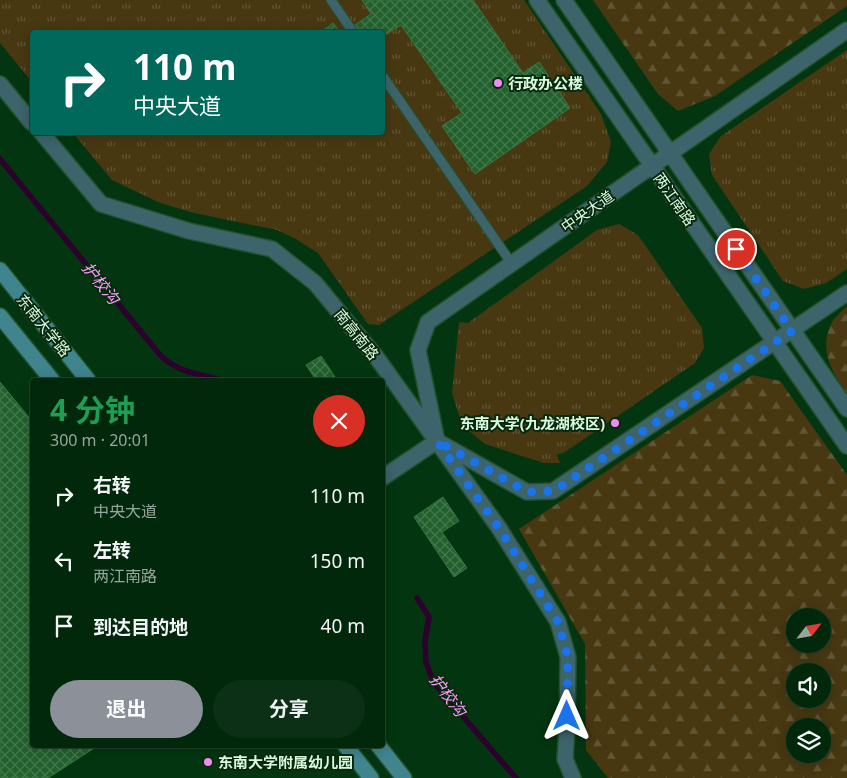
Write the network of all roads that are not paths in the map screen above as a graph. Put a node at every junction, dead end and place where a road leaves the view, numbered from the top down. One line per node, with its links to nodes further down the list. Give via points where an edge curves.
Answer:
1 (331, 0): 4 (lane)
2 (537, 0): 11 (street, 两江南路)
3 (564, 0): 10 (street, 两江南路)
4 (351, 29)
5 (847, 30): 10 (street, 中央大道)
6 (385, 79): 12 (lane)
7 (0, 84): 8 (street)
8 (30, 121)
9 (44, 135): 21 (street, 南高南路, via 101,204 189,231 272,250 315,283 377,358)
10 (670, 154): 11 (street, 中央大道); 16 (street, 两江南路)
11 (652, 166): 12 (street, 中央大道); 17 (street, 两江南路)
12 (512, 264): 21 (street, 中央大道, via 428,322 418,350)
13 (0, 270): 19 (main road, 东南大学路)
14 (847, 293): 16 (street)
15 (0, 316): 18 (main road, 东南大学路)
16 (792, 331): 17 (street); 20 (street, 两江南路)
17 (775, 343): 21 (street, via 554,491 527,492); 22 (street, 两江南路)
18 (50, 378)
19 (86, 378)
20 (847, 409)
21 (437, 441): 23 (street); 28 (street, 南高南路, via 499,528 558,622 568,657 565,759)
22 (847, 446)
23 (385, 476)
24 (347, 748): 26 (main road)
25 (380, 748): 27 (main road)
26 (372, 778)
27 (404, 778)
28 (573, 778)

